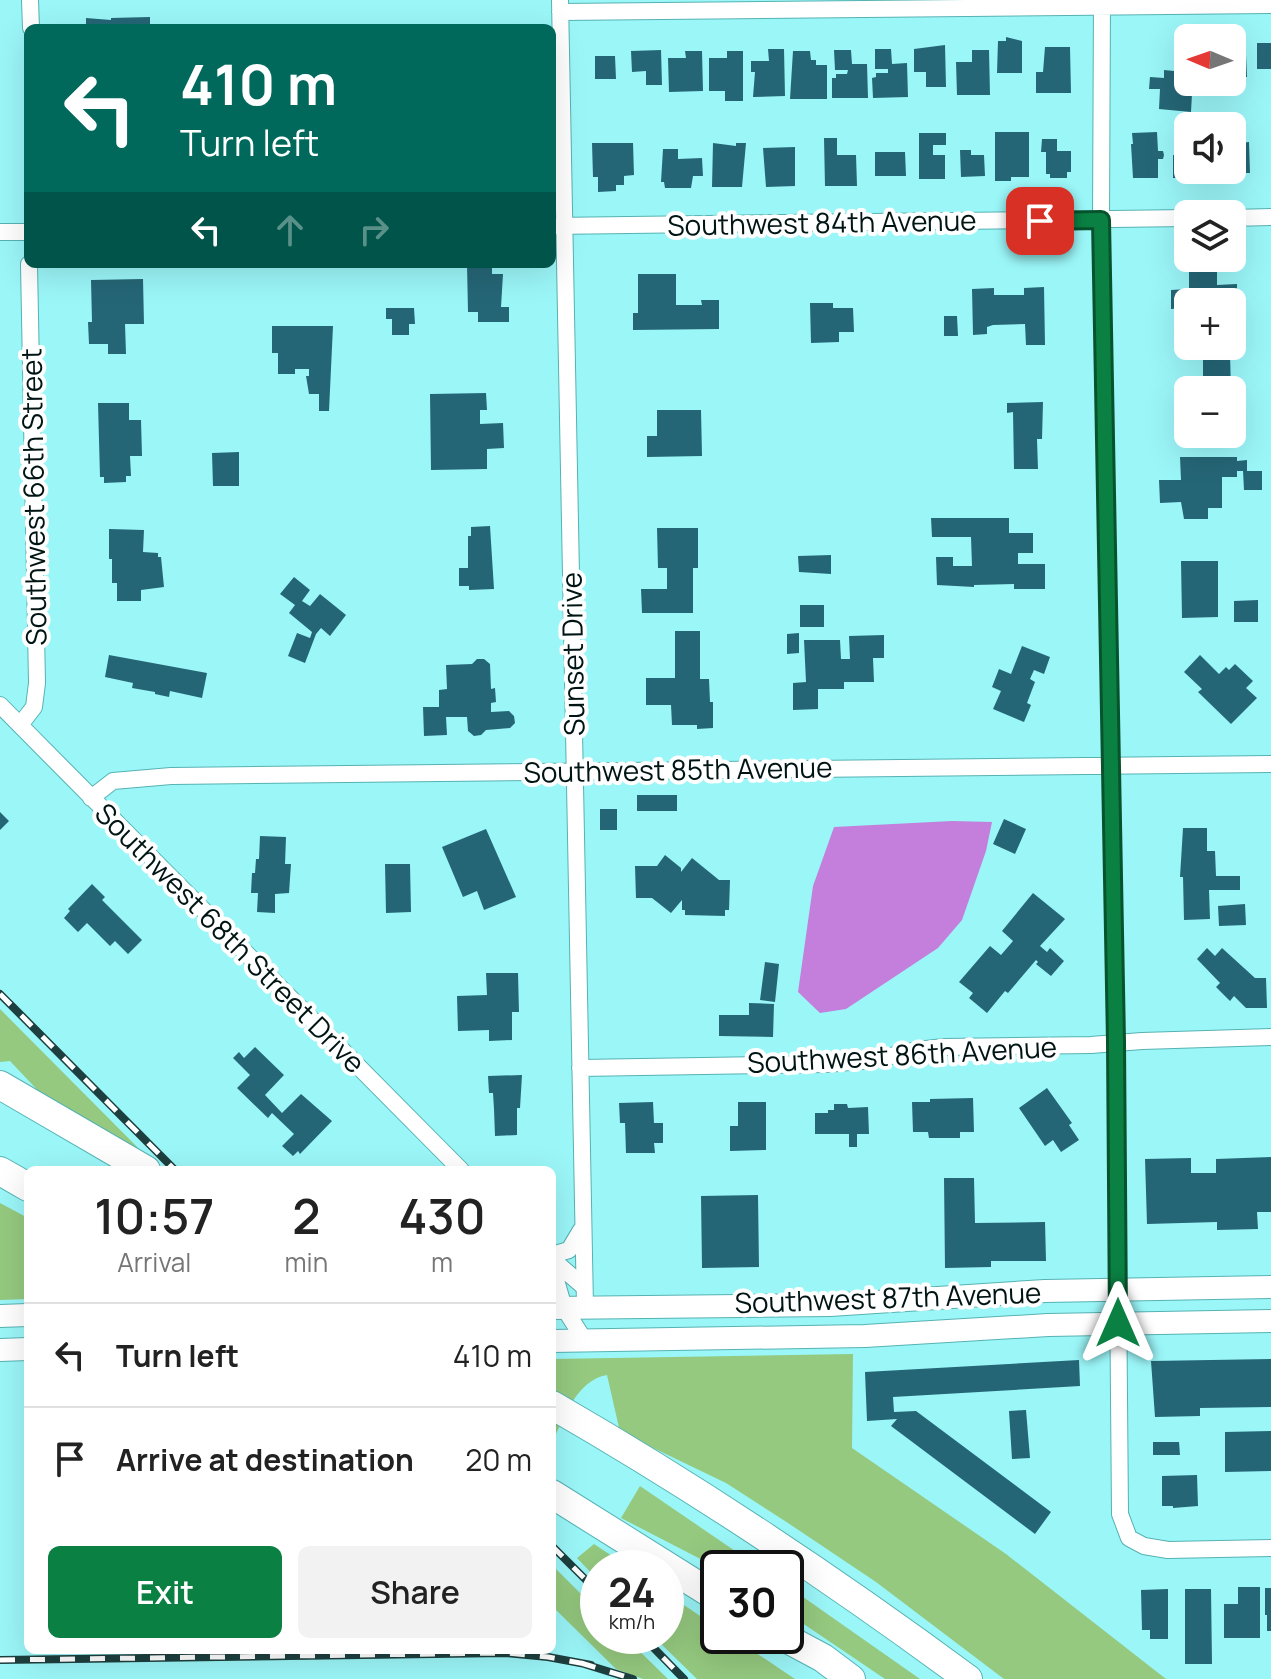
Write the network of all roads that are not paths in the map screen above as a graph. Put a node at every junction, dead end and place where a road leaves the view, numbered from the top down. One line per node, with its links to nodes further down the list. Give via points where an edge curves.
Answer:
1 (30, 0): 5 (street)
2 (1102, 3): 3 (street); 4 (street); 9 (street)
3 (1271, 5)
4 (560, 6): 10 (street, Sunset Drive)
5 (31, 24)
6 (1271, 217): 8 (street)
7 (1174, 218): 9 (street, Southwest 84th Avenue)
8 (1246, 218)
9 (1101, 220): 10 (street, Southwest 84th Avenue); 17 (street)
10 (558, 226): 18 (street, Sunset Drive)
11 (0, 232): 12 (street)
12 (24, 232)
13 (29, 268): 15 (street, Southwest 66th Street, via 37,683 34,707)
14 (0, 705): 15 (street, Southwest 68th Street Drive)
15 (20, 725): 19 (street, Southwest 68th Street Drive)
16 (1271, 764): 17 (street, Southwest 85th Avenue)
17 (1110, 765): 18 (street, Southwest 85th Avenue); 21 (street)
18 (575, 772): 19 (street, Southwest 85th Avenue, via 157,777 113,781); 22 (street, Sunset Drive)
19 (91, 798): 25 (street, Southwest 68th Street Drive)
20 (1271, 1037): 21 (street, Southwest 86th Avenue)
21 (1116, 1042): 22 (street, Southwest 86th Avenue, via 930,1048 826,1064); 33 (street)
22 (580, 1068): 28 (street, Sunset Drive)
23 (0, 1085): 24 (highway)
24 (139, 1166)
25 (457, 1166)
26 (0, 1171): 27 (highway)
27 (24, 1185)
28 (582, 1229): 29 (street, via 569,1250); 34 (street, Sunset Drive)
29 (556, 1255)
30 (556, 1266): 34 (street)
31 (556, 1274): 34 (street)
32 (1271, 1287): 33 (main road, Southwest 87th Avenue)
33 (1118, 1290): 35 (main road, Southwest 87th Avenue); 39 (street)
34 (571, 1302): 35 (main road, Southwest 87th Avenue); 42 (main road)
35 (830, 1305): 40 (main road)
36 (24, 1315): 37 (main road)
37 (0, 1316)
38 (1271, 1321): 39 (main road, Southwest 87th Avenue)
39 (1118, 1323): 40 (main road, Southwest 87th Avenue); 47 (street, via 1119,1503 1129,1538 1168,1550)
40 (865, 1336): 42 (main road, Southwest 87th Avenue)
41 (556, 1341): 42 (main road, Southwest 87th Avenue)
42 (585, 1341)
43 (24, 1349): 44 (main road)
44 (0, 1350)
45 (556, 1407): 51 (highway, via 655,1464 857,1597)
46 (556, 1496): 48 (highway)
47 (1271, 1548)
48 (700, 1586)
49 (804, 1648): 50 (highway)
50 (851, 1679)
51 (968, 1679)

